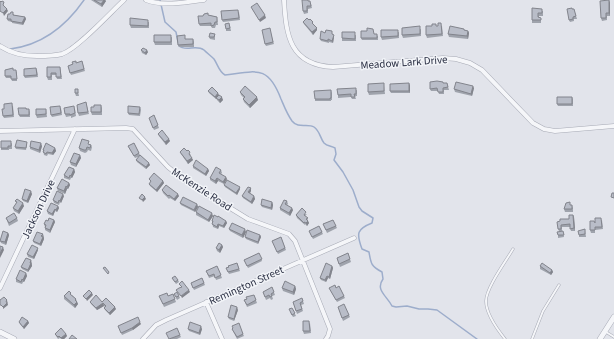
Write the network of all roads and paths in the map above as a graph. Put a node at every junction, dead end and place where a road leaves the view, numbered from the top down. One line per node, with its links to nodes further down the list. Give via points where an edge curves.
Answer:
1 (124, 0): 5 (street, via 74,47 62,54 17,55)
2 (146, 0): 3 (street, via 170,4)
3 (204, 0)
4 (284, 0): 6 (street, Meadow Lark Drive, via 289,40 300,55 316,64 333,67 456,59 482,70 533,123 544,129 555,131)
5 (0, 46)
6 (614, 126)
7 (75, 129): 8 (street, McKenzie Road); 11 (street, McKenzie Road, via 133,129 168,167 183,179 248,219 289,234); 13 (street, Jackson Drive)
8 (0, 131)
9 (354, 238): 11 (street, Remington Street)
10 (513, 249): 23 (lane, via 486,300 488,312)
11 (302, 261): 14 (street, Remington Street); 22 (street, McKenzie Road, via 330,329)
12 (558, 285): 24 (lane, via 543,311)
13 (0, 288)
14 (206, 302): 20 (street, Remington Street, via 156,325); 21 (street)
15 (614, 316): 16 (street)
16 (605, 331): 18 (lane); 25 (street)
17 (0, 334): 19 (street)
18 (614, 337)
19 (14, 339)
20 (143, 339)
21 (222, 339)
22 (326, 339)
23 (505, 339)
24 (532, 339)
25 (600, 339)

